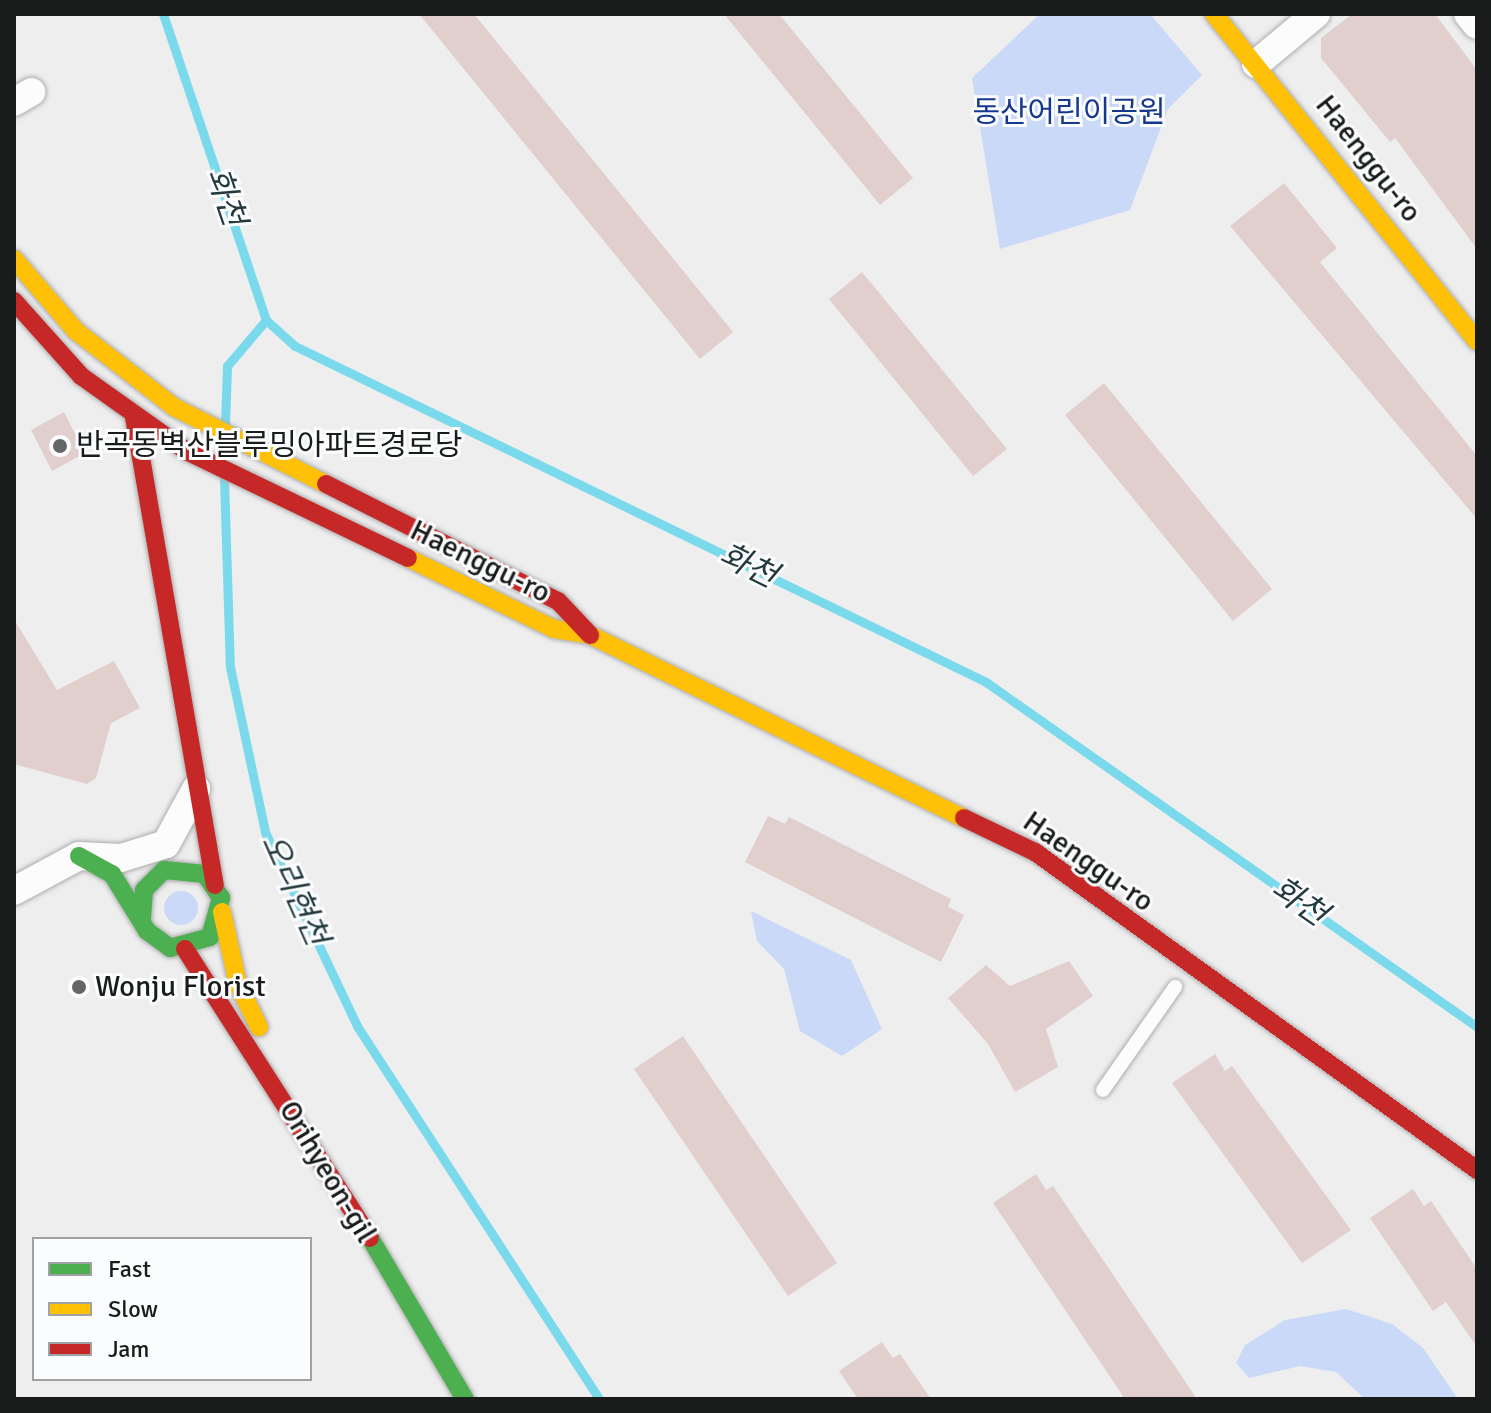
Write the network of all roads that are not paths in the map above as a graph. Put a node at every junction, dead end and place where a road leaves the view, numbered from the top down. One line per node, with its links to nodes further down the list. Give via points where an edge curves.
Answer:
1 (1214, 14): 5 (street, Haenggu-ro)
2 (1316, 14): 5 (street)
3 (1468, 14): 4 (street)
4 (1477, 25)
5 (1256, 64): 8 (street, Haenggu-ro)
6 (14, 259): 10 (street, Haenggu-ro, via 76,331 141,385 558,601)
7 (14, 301): 9 (street, via 81,376)
8 (1477, 341)
9 (134, 417): 10 (street, Haenggu-ro, via 554,629); 11 (street)
10 (590, 635): 22 (street, Haenggu-ro, via 1035,852)
11 (196, 789): 13 (street); 14 (street)
12 (79, 856): 13 (street); 15 (street); 17 (street, via 112,874)
13 (165, 857): 14 (street); 17 (street, via 144,890)
14 (215, 885): 16 (street)
15 (14, 891)
16 (222, 912): 18 (street, via 210,937); 21 (street, via 238,984)
17 (142, 918): 18 (street, via 158,941)
18 (185, 949): 21 (street, Orihyeon-gil)
19 (1175, 987): 20 (lane)
20 (1103, 1090)
21 (321, 1155): 23 (street, Orihyeon-gil)
22 (1477, 1170)
23 (465, 1399)

